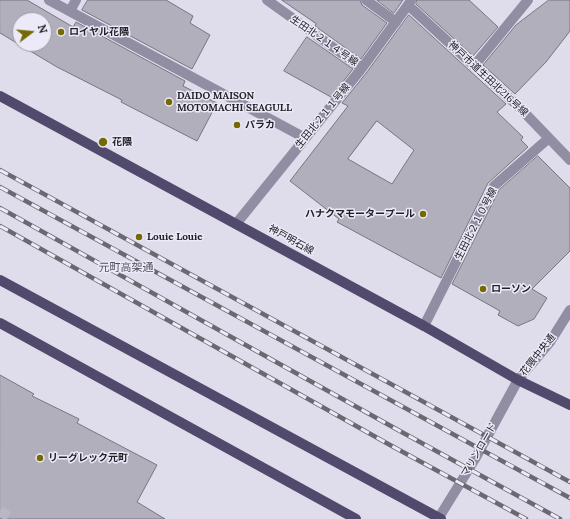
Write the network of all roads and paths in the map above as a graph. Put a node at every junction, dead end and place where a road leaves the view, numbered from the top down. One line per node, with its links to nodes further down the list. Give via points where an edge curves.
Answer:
1 (49, 0): 7 (street)
2 (76, 0): 7 (street)
3 (267, 0): 10 (street, 生田北２１４号線)
4 (366, 0): 8 (street)
5 (528, 0): 9 (street)
6 (410, 3): 8 (street, 生田北２１１号線); 9 (street, 神戸市道生田北216号線)
7 (70, 11): 12 (street)
8 (396, 22): 10 (street, 生田北２１１号線)
9 (474, 66): 13 (street, 神戸市道生田北216号線)
10 (362, 68): 12 (street, 生田北２１１号線)
11 (0, 96): 15 (main road, 神戸明石線)
12 (305, 138): 15 (street, 生田北２１１号線)
13 (549, 138): 14 (street, 神戸市道生田北216号線); 19 (street, 生田北２１０号線, via 494,186)
14 (570, 160)
15 (236, 224): 19 (main road, 神戸明石線)
16 (0, 280): 23 (main road)
17 (570, 310): 20 (street, 花隈中央通, via 550,342)
18 (0, 322): 22 (main road)
19 (424, 326): 20 (main road, 神戸明石線)
20 (518, 380): 21 (main road, 神戸明石線); 23 (street, マリンロード)
21 (570, 405)
22 (356, 519)
23 (439, 519)

